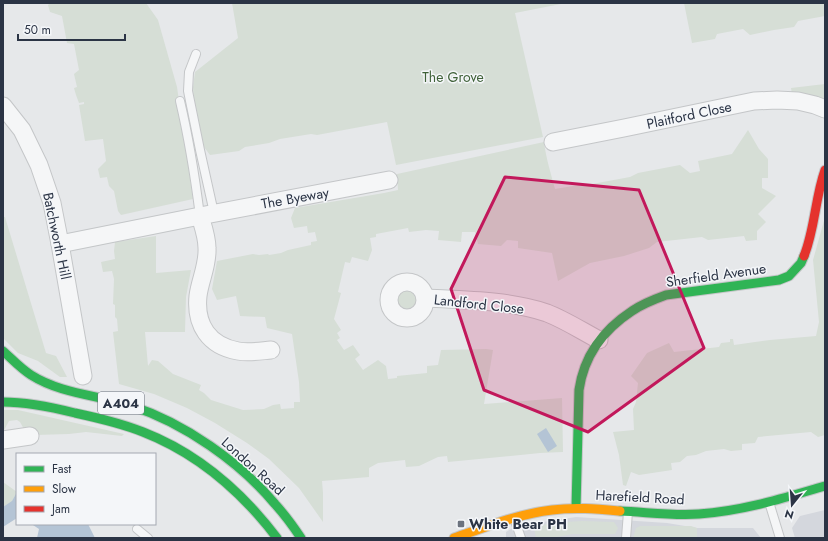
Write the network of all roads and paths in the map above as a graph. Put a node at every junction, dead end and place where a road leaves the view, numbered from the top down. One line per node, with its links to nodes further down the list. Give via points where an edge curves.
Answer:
1 (196, 54): 8 (lane, via 189,72 188,91 200,150)
2 (180, 102): 8 (lane, via 194,174)
3 (3, 106): 9 (street, Batchworth Hill, via 22,130 39,165 52,203)
4 (825, 109): 5 (street, Plaitford Close, via 798,101 754,101)
5 (553, 142)
6 (825, 170): 11 (street, Sherfield Avenue, via 806,254 802,263 789,276 779,280 666,295 633,310)
7 (389, 180): 8 (street, The Byeway)
8 (207, 214): 9 (street, The Byeway); 12 (street, via 206,264 198,296 199,320 203,330 218,344 238,352)
9 (60, 244): 14 (street, Batchworth Hill)
10 (425, 298): 11 (street, Landford Close, via 481,301 529,308 566,322)
11 (599, 340): 20 (street, Sherfield Avenue, via 581,377)
12 (271, 350)
13 (3, 351): 26 (street, London Road / A404, via 32,376 45,383 133,407 162,419 217,450 276,503)
14 (82, 376)
15 (3, 402): 25 (street, A404, via 23,403 81,414 151,435 201,464 235,491 258,514)
16 (30, 436): 17 (street)
17 (3, 440)
18 (825, 486): 19 (street, Harefield Road)
19 (769, 502): 21 (street, Harefield Road, via 699,514); 30 (lane)
20 (576, 508): 21 (street, Harefield Road); 22 (street, Harefield Road, via 551,510)
21 (628, 511): 29 (lane)
22 (514, 518): 27 (street, Harefield Road); 28 (lane)
23 (137, 529): 24 (lane)
24 (148, 538)
25 (276, 538)
26 (301, 538)
27 (454, 538)
28 (520, 538)
29 (626, 538)
30 (780, 538)

